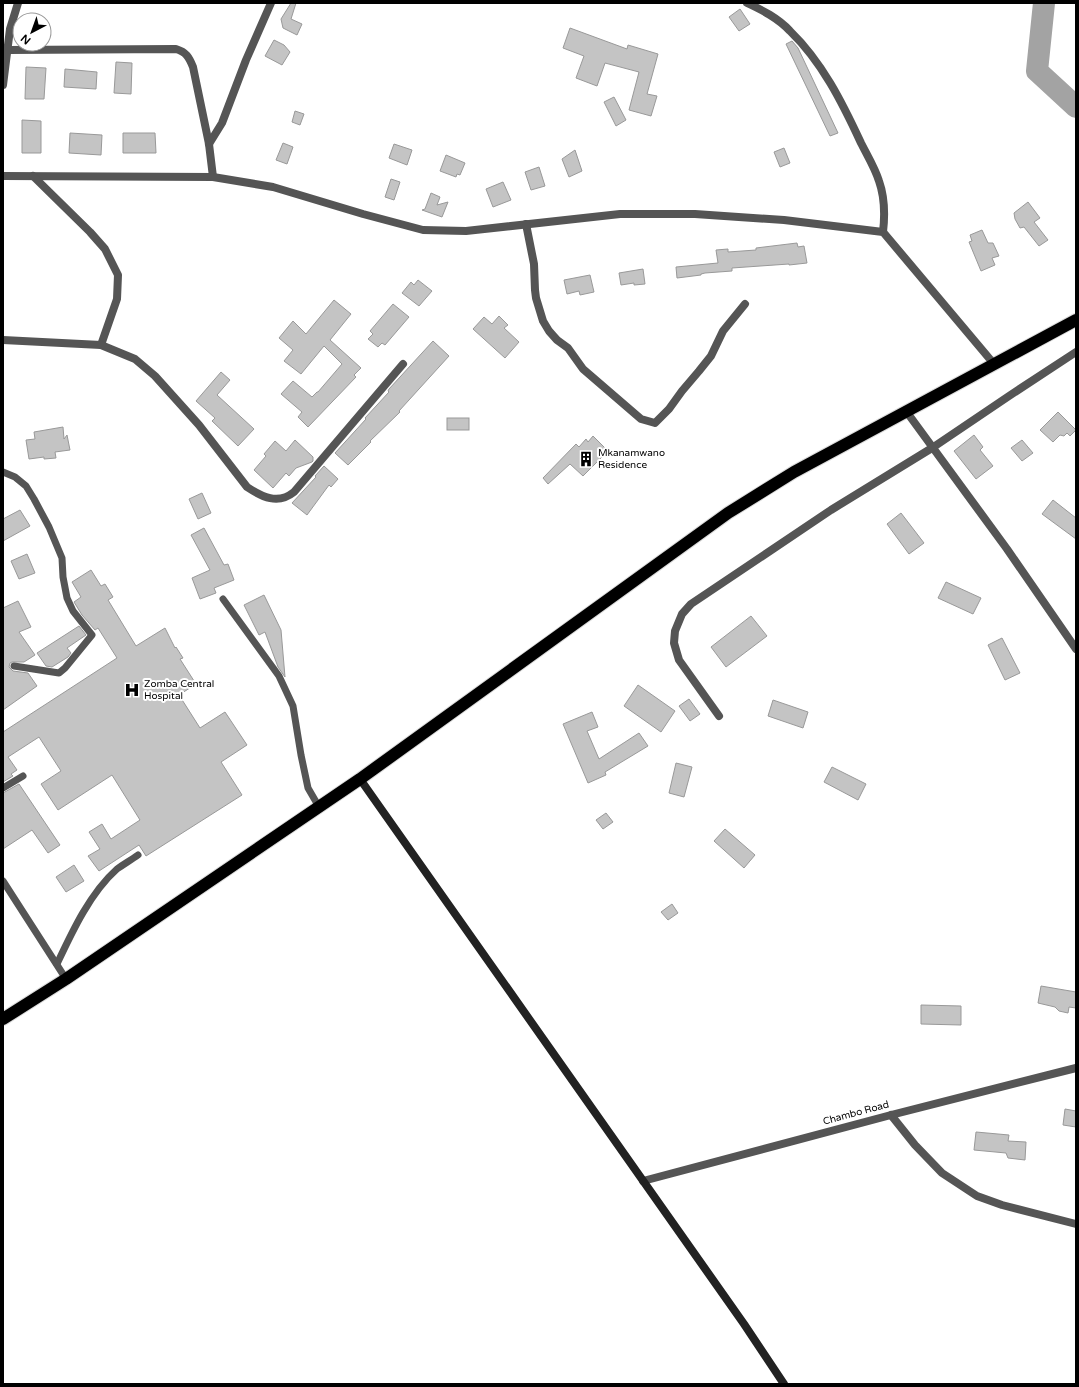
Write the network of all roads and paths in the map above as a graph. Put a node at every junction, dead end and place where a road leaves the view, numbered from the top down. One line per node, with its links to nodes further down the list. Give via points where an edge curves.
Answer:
1 (18, 3): 4 (street, via 10,29)
2 (271, 3): 6 (street, via 222,123)
3 (747, 3): 11 (street, via 766,12 789,29 813,55 842,102 879,180 885,216)
4 (8, 50): 5 (street); 6 (street, via 176,49 184,52 190,58 193,67)
5 (3, 85)
6 (209, 144): 9 (street)
7 (3, 176): 8 (street)
8 (33, 176): 9 (street); 15 (street, via 105,249 118,275 117,299)
9 (212, 176): 10 (street, via 273,187 423,230 466,231)
10 (526, 224): 11 (street, via 620,214 695,214 784,220); 12 (street, via 534,264 536,298 549,332 568,348 583,369 641,419 648,422 655,423 669,410 710,356 723,331)
11 (883, 232): 18 (street)
12 (745, 304)
13 (1076, 320): 18 (highway)
14 (3, 340): 15 (street)
15 (101, 345): 17 (street, via 135,359 155,376 199,425 247,487 274,499 287,498 294,492)
16 (1076, 352): 20 (street)
17 (403, 364)
18 (994, 364): 19 (highway)
19 (906, 411): 20 (street); 27 (highway, via 794,472 728,513)
20 (932, 448): 23 (street, via 1007,549); 25 (street, via 825,515 691,604 682,614 675,631 674,643 679,660)
21 (3, 472): 24 (lane, via 26,486 34,499 62,558 67,598 73,611 92,635 59,673)
22 (223, 599): 29 (lane, via 278,676 293,706 308,788)
23 (1076, 649)
24 (14, 666)
25 (719, 716)
26 (23, 776): 28 (lane)
27 (360, 779): 29 (highway); 37 (main road)
28 (3, 788)
29 (319, 807): 33 (highway)
30 (138, 855): 32 (lane, via 117,870 97,893 71,935)
31 (3, 881): 32 (lane)
32 (57, 964): 33 (lane)
33 (66, 979): 34 (highway)
34 (3, 1019)
35 (1076, 1068): 36 (street, Chambo Road)
36 (891, 1114): 37 (street, Chambo Road); 38 (street, via 914,1144 942,1173 977,1196)
37 (643, 1181): 39 (main road)
38 (1076, 1224)
39 (784, 1384)

